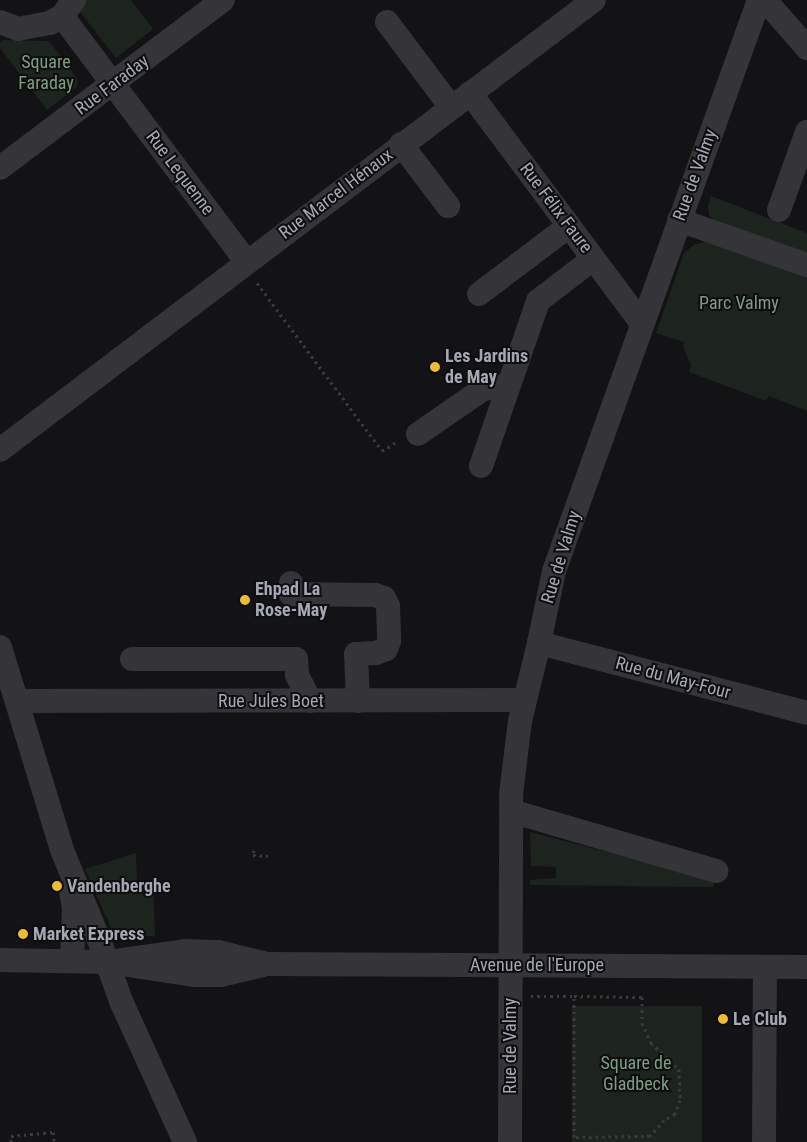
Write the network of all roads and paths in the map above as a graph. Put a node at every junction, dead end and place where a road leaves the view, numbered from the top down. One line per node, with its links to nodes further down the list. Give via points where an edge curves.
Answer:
1 (223, 0): 9 (street, Rue Faraday)
2 (594, 0): 10 (street, Rue Marcel Hénaux)
3 (758, 0): 17 (street, Rue de Valmy)
4 (765, 0): 8 (street)
5 (68, 8): 6 (street, via 50,23 28,28 12,28); 9 (street, Rue Lequenne)
6 (0, 22)
7 (387, 22): 11 (street)
8 (807, 48)
9 (113, 84): 14 (street, Rue Faraday); 20 (street, Rue Lequenne)
10 (470, 93): 11 (street, Rue Marcel Hénaux); 18 (street, Rue Félix Faure)
11 (451, 107): 13 (street, Rue Marcel Hénaux)
12 (807, 132): 16 (street)
13 (401, 144): 15 (street); 20 (street, Rue Marcel Hénaux)
14 (0, 167)
15 (448, 206)
16 (779, 210)
17 (679, 220): 21 (street); 23 (street, Rue de Valmy)
18 (568, 226): 19 (street, Rue Félix Faure); 22 (street)
19 (593, 258): 23 (street, Rue Félix Faure); 24 (street, via 538,301)
20 (245, 263): 25 (path, via 382,451 398,440); 26 (street, Rue Marcel Hénaux)
21 (807, 265)
22 (479, 294)
23 (642, 324): 29 (street, Rue de Valmy, via 554,570)
24 (508, 386): 25 (street, via 491,387 475,394); 27 (street)
25 (418, 434)
26 (0, 450)
27 (481, 466)
28 (291, 583): 32 (street, via 290,594 375,595 384,598 388,606 389,641 386,649 376,653 356,654)
29 (539, 643): 33 (street, Rue de Valmy); 36 (street, Rue du May-Four)
30 (0, 647): 35 (street)
31 (132, 660): 34 (street, via 296,659 297,675)
32 (358, 700): 33 (street, Rue Jules Boet); 34 (street, Rue Jules Boet)
33 (525, 700): 37 (street, Rue de Valmy, via 514,757)
34 (310, 701): 35 (street, Rue Jules Boet)
35 (17, 702): 38 (street)
36 (807, 713)
37 (511, 811): 41 (street); 45 (street, Rue de Valmy)
38 (62, 850): 43 (street, via 74,908); 44 (street)
39 (254, 850): 40 (path, via 254,855)
40 (268, 856)
41 (716, 870)
42 (0, 960): 43 (street, Avenue de l'Europe)
43 (72, 961): 44 (street, Avenue de l'Europe)
44 (108, 962): 45 (street, Avenue de l'Europe, via 205,975 221,975 268,964); 52 (street, via 121,1001)
45 (510, 966): 46 (street, Avenue de l'Europe); 48 (street, Rue de Valmy)
46 (765, 967): 47 (street, Avenue de l'Europe); 54 (street)
47 (807, 967)
48 (510, 995): 49 (path); 53 (street, Rue de Valmy)
49 (574, 996): 49 (path, via 574,1137 650,1136 664,1120 675,1114 680,1100 679,1069 651,1043 642,1023 642,997)
50 (11, 1142): 51 (path, via 11,1136 53,1132)
51 (54, 1142)
52 (185, 1142)
53 (510, 1142)
54 (764, 1142)

